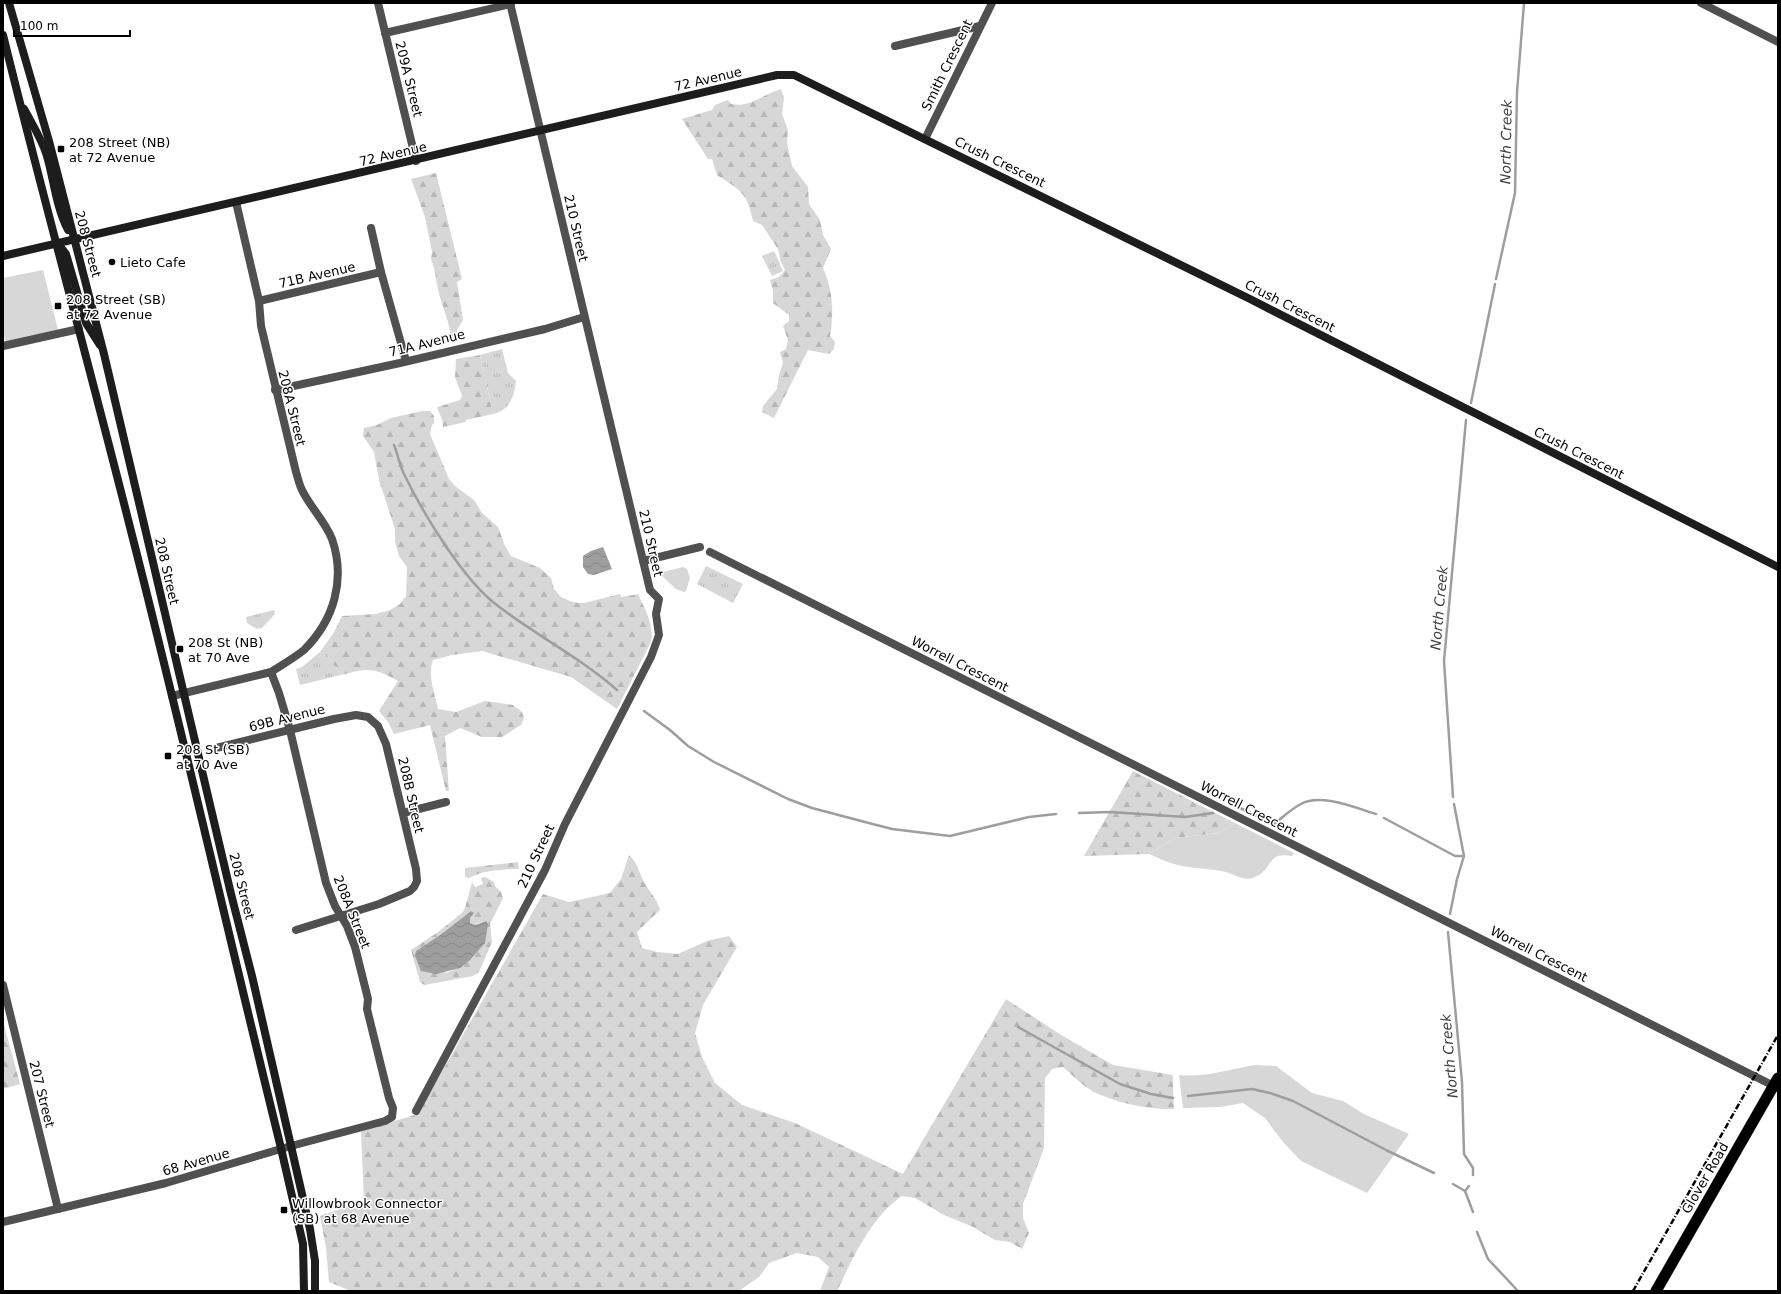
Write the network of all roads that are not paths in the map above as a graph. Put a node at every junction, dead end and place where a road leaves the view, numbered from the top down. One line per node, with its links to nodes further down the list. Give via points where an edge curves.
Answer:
1 (9, 3): 18 (main road, 208 Street)
2 (378, 3): 7 (street, 209A Street)
3 (511, 3): 7 (street); 13 (street, 210 Street)
4 (992, 3): 6 (street, Smith Crescent)
5 (1700, 3): 9 (street)
6 (980, 26): 10 (street); 14 (street, Smith Crescent)
7 (385, 33): 15 (street, 209A Street)
8 (3, 35): 12 (main road, 208 Street)
9 (1778, 42)
10 (895, 46)
11 (788, 74): 13 (main road, 72 Avenue); 14 (main road, Crush Crescent, via 800,77)
12 (19, 101): 18 (main road, via 47,154 62,219); 19 (main road, 208 Street)
13 (541, 131): 15 (main road, 72 Avenue); 23 (street, 210 Street)
14 (925, 139): 32 (main road, Crush Crescent, via 1255,302)
15 (416, 160): 16 (main road, 72 Avenue)
16 (236, 202): 18 (main road, 72 Avenue); 22 (street, 208A Street)
17 (371, 228): 21 (street)
18 (74, 239): 19 (main road, 72 Avenue); 26 (main road, 208 Street)
19 (55, 244): 20 (main road, 72 Avenue); 24 (main road, 208 Street); 26 (main road, via 66,254 86,323)
20 (3, 256)
21 (381, 272): 22 (street, 71B Avenue); 27 (street)
22 (259, 301): 28 (street, 208A Street, via 261,326)
23 (584, 317): 27 (street, 71A Avenue, via 545,329); 31 (street, 210 Street)
24 (80, 329): 25 (street); 35 (main road, 208 Street)
25 (3, 346)
26 (104, 354): 34 (main road, 208 Street)
27 (406, 361): 28 (street, 71A Avenue)
28 (275, 390): 33 (street, 208A Street, via 302,490 332,538 338,561 338,584 332,610 322,628 302,651)
29 (700, 547): 31 (street)
30 (710, 552): 44 (street, Worrell Crescent)
31 (643, 560): 45 (street, 210 Street, via 650,590 659,599 656,614 659,635 656,647 565,824 545,870)
32 (1778, 567)
33 (271, 672): 34 (street); 37 (street, 208A Street)
34 (183, 693): 35 (street); 47 (main road, 208 Street)
35 (172, 696): 48 (main road, 208 Street)
36 (368, 717): 37 (street, 69B Avenue, via 356,715); 40 (street, 208B Street, via 378,726 386,744)
37 (290, 730): 38 (street, 69B Avenue); 41 (street, 208A Street, via 326,883)
38 (212, 749)
39 (446, 802): 40 (street)
40 (403, 813): 41 (street, 208B Street, via 417,874 416,884 412,889 393,899)
41 (340, 915): 42 (street); 46 (street, 208A Street, via 357,953 368,999 367,1009 393,1108)
42 (296, 930)
43 (3, 985): 49 (street, 207 Street)
44 (1777, 1084): 53 (highway, Glover Road)
45 (416, 1111)
46 (392, 1115): 47 (street, 68 Avenue, via 385,1122)
47 (291, 1146): 48 (street, 68 Avenue); 52 (main road, 208 Street, via 314,1247)
48 (281, 1150): 49 (street, 68 Avenue, via 166,1183); 51 (main road, 208 Street, via 303,1244)
49 (58, 1209): 50 (street, 68 Avenue)
50 (3, 1222)
51 (304, 1291)
52 (315, 1291)
53 (1656, 1291)

